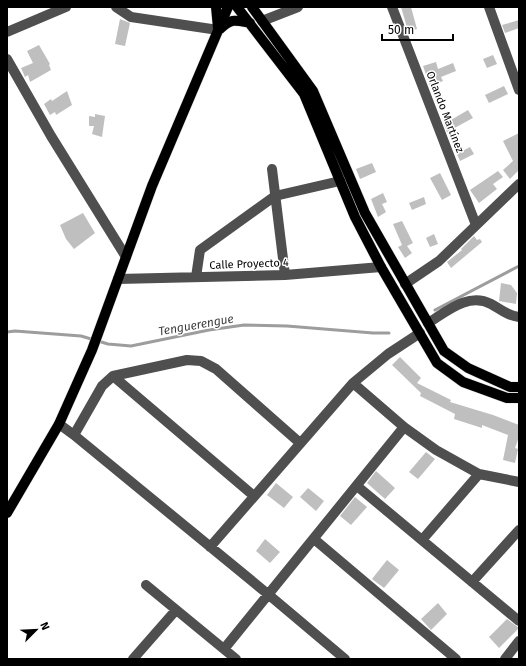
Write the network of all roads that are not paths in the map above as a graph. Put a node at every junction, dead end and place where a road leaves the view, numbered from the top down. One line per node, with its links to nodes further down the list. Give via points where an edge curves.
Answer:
1 (66, 7): 14 (street)
2 (116, 7): 13 (street, via 131,17)
3 (216, 7): 13 (main road)
4 (228, 7): 13 (main road)
5 (237, 7): 12 (main road)
6 (252, 7): 11 (main road)
7 (260, 7): 11 (main road)
8 (298, 7): 11 (street)
9 (392, 7): 21 (street, Orlando Martínez)
10 (489, 7): 16 (street)
11 (262, 21): 27 (main road, via 312,91 364,213)
12 (250, 23): 13 (main road, via 235,20); 18 (main road, via 304,94)
13 (218, 30): 22 (main road, via 152,186)
14 (7, 32)
15 (7, 59): 22 (street)
16 (519, 90)
17 (272, 169): 20 (street)
18 (340, 181): 20 (street); 23 (main road)
19 (519, 184): 21 (street)
20 (275, 196): 24 (street); 25 (street, via 200,250)
21 (476, 225): 27 (street, via 439,261)
22 (126, 257): 26 (main road)
23 (381, 267): 24 (street, Calle Proyecto 4); 30 (main road)
24 (285, 275): 25 (street, Calle Proyecto 4)
25 (196, 277): 26 (street, Calle Proyecto 4)
26 (118, 279): 35 (main road, via 92,350)
27 (405, 284): 29 (main road)
28 (519, 317): 29 (street, via 502,312 481,300 472,300 461,303)
29 (428, 323): 33 (main road, via 444,351 468,368 510,387)
30 (420, 333): 32 (street, via 388,354); 34 (main road, via 437,363 464,382 507,398)
31 (113, 376): 37 (street, via 102,386); 38 (street, via 186,360 201,361 216,369); 42 (street)
32 (353, 383): 36 (street); 38 (street)
33 (519, 387)
34 (519, 398)
35 (59, 424): 37 (street); 43 (main road)
36 (404, 427): 39 (street, via 436,450); 41 (street)
37 (74, 435): 47 (street)
38 (300, 443): 42 (street)
39 (479, 474): 40 (street); 46 (street)
40 (519, 482)
41 (357, 486): 45 (street); 46 (street)
42 (254, 496): 47 (street)
43 (7, 513)
44 (519, 530): 48 (street)
45 (314, 538): 50 (street); 58 (street)
46 (422, 540): 48 (street)
47 (210, 547): 50 (street)
48 (472, 582): 52 (street)
49 (146, 585): 51 (street)
50 (269, 595): 54 (street); 57 (street)
51 (176, 610): 54 (street); 55 (street)
52 (519, 621)
53 (519, 641): 59 (street)
54 (224, 649): 56 (street)
55 (133, 659)
56 (236, 659)
57 (345, 659)
58 (456, 659)
59 (505, 659)

